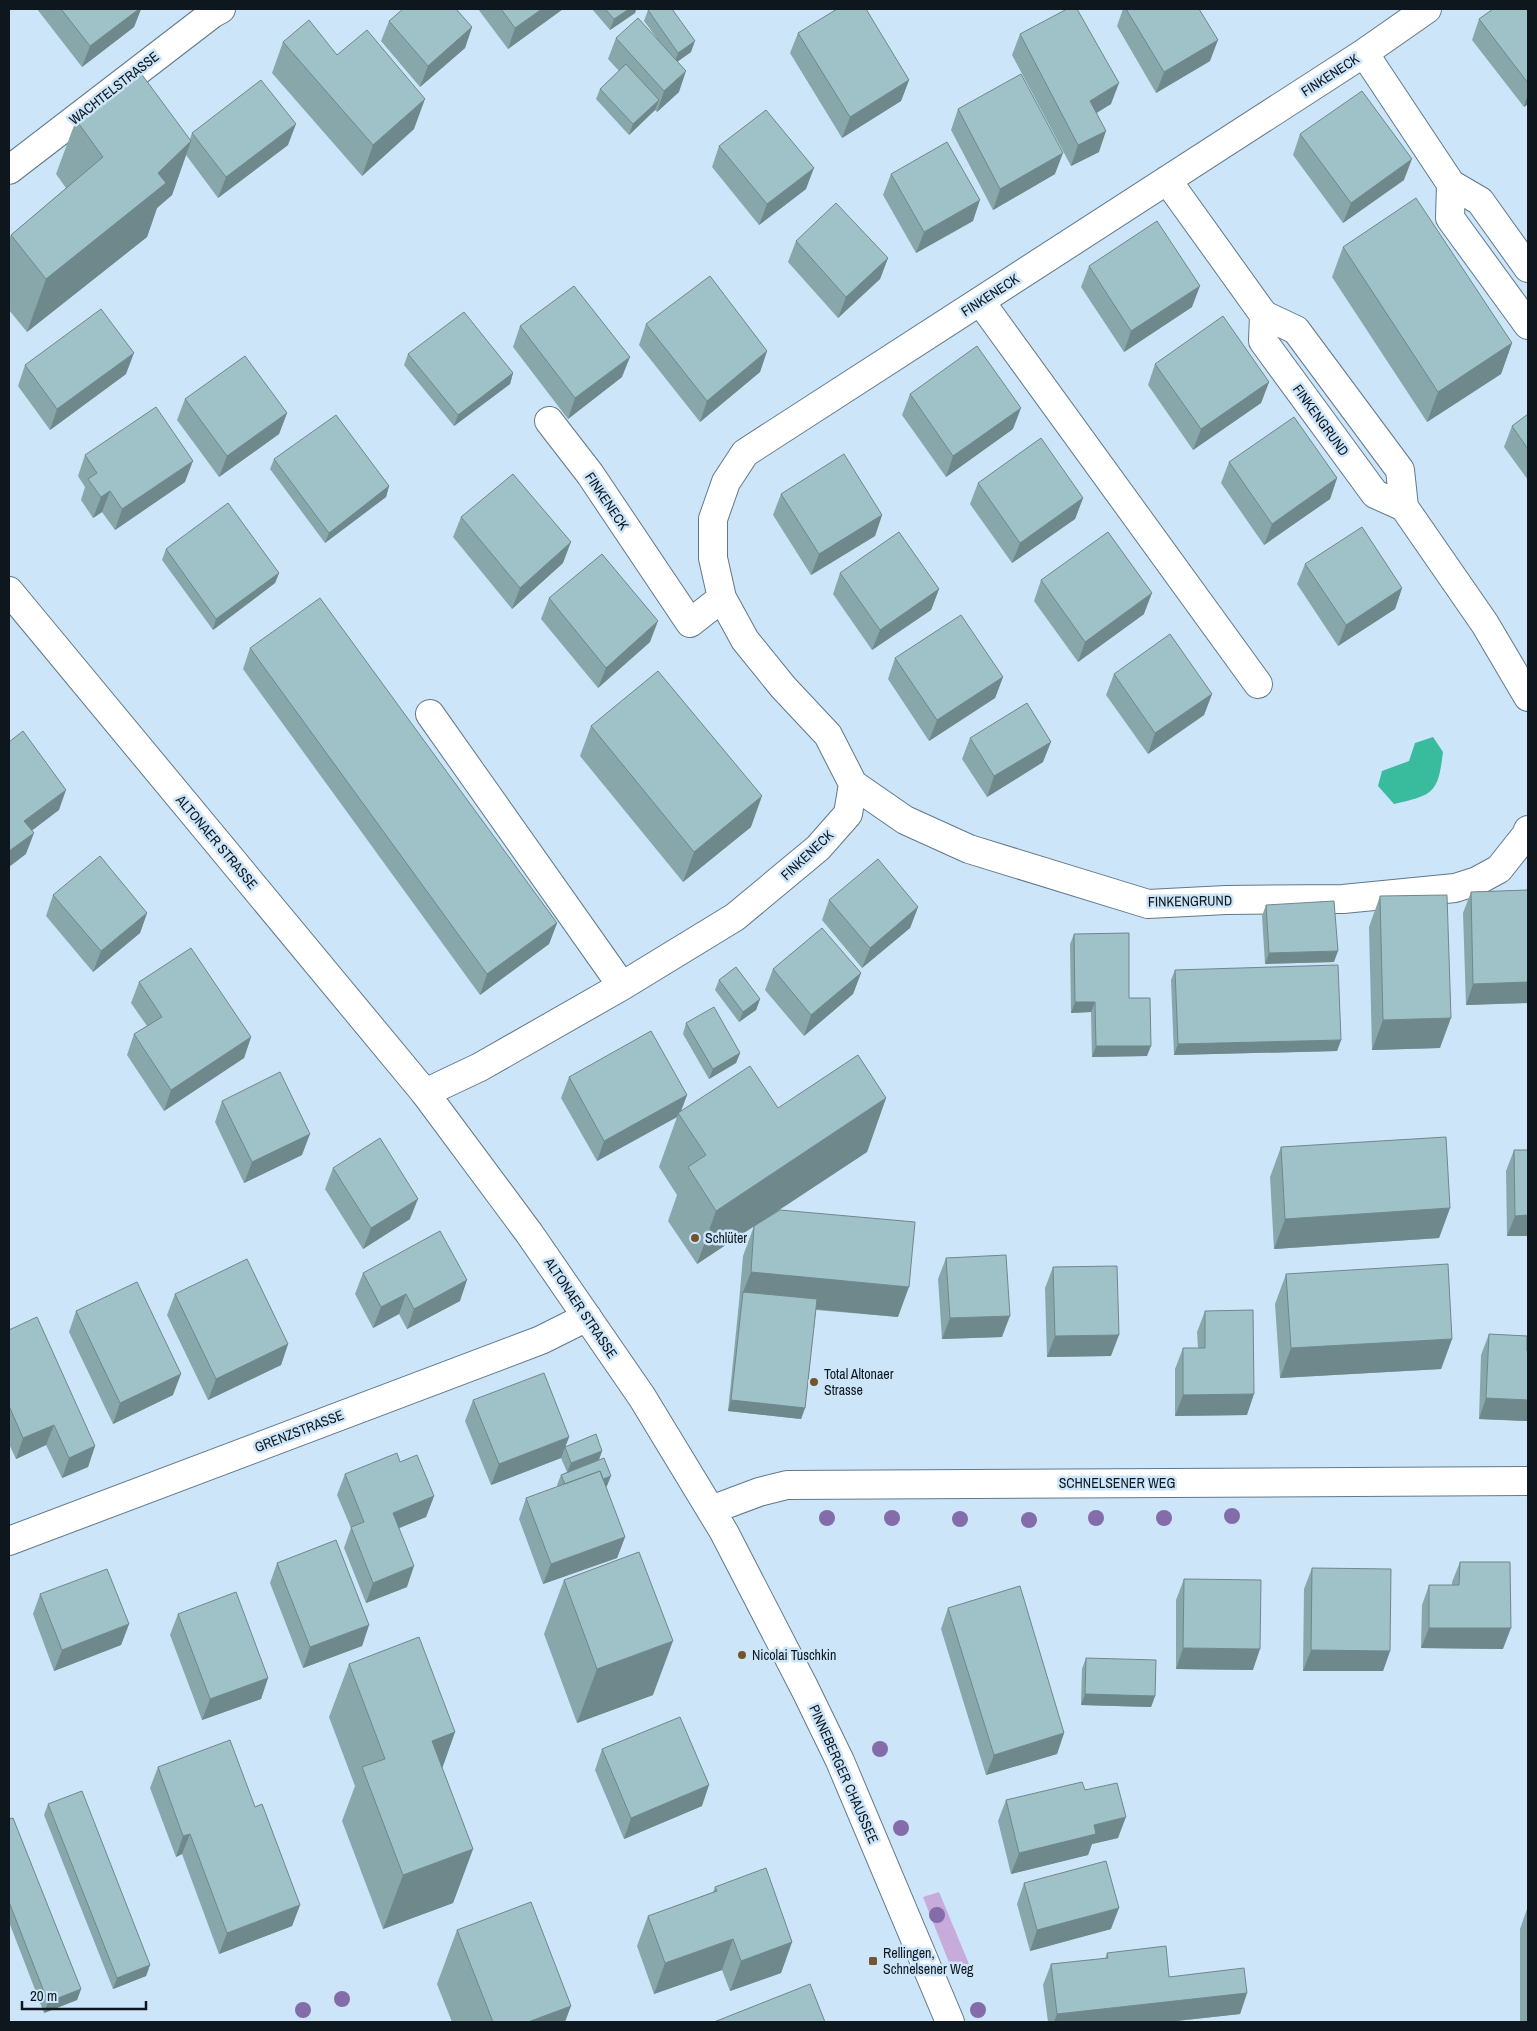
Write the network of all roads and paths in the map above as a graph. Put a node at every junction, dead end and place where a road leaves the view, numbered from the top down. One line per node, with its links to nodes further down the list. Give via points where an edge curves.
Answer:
1 (1427, 9): 3 (street, FINKENECK)
2 (213, 10): 4 (street, WACHTELSTRASSE)
3 (1364, 53): 5 (street, FINKENECK); 6 (street, FINKENECK)
4 (9, 170)
5 (1167, 180): 8 (street, FINKENECK); 14 (street, FINKENGRUND, via 1264,315 1263,341 1375,494 1404,507 1485,624)
6 (1451, 184): 7 (street, FINKENECK, via 1480,201); 9 (street, via 1450,218)
7 (1528, 268)
8 (980, 302): 12 (street, FINKENECK, via 745,453 726,482 713,519 713,558); 13 (street)
9 (1528, 325)
10 (549, 421): 12 (street, FINKENECK, via 590,474 690,623)
11 (9, 591): 19 (street, ALTONAER STRASSE)
12 (722, 598): 16 (street, FINKENECK, via 745,640 782,687 828,735)
13 (1258, 684)
14 (1528, 697)
15 (430, 714): 18 (street)
16 (853, 784): 17 (street, FINKENGRUND, via 905,820 969,849 1148,904 1343,899 1455,888 1477,881 1499,868); 18 (street, FINKENECK, via 848,814 818,848 736,917)
17 (1528, 834)
18 (622, 986): 19 (street, via 480,1067)
19 (425, 1093): 20 (street, ALTONAER STRASSE)
20 (587, 1317): 22 (street, ALTONAER STRASSE, via 642,1397); 23 (street, GRENZSTRASSE, via 531,1344)
21 (1528, 1481): 22 (street, SCHNELSENER WEG, via 787,1485 759,1492)
22 (717, 1521): 24 (street, PINNEBERGER CHAUSSEE, via 776,1630 840,1761)
23 (9, 1541)
24 (950, 2022)

